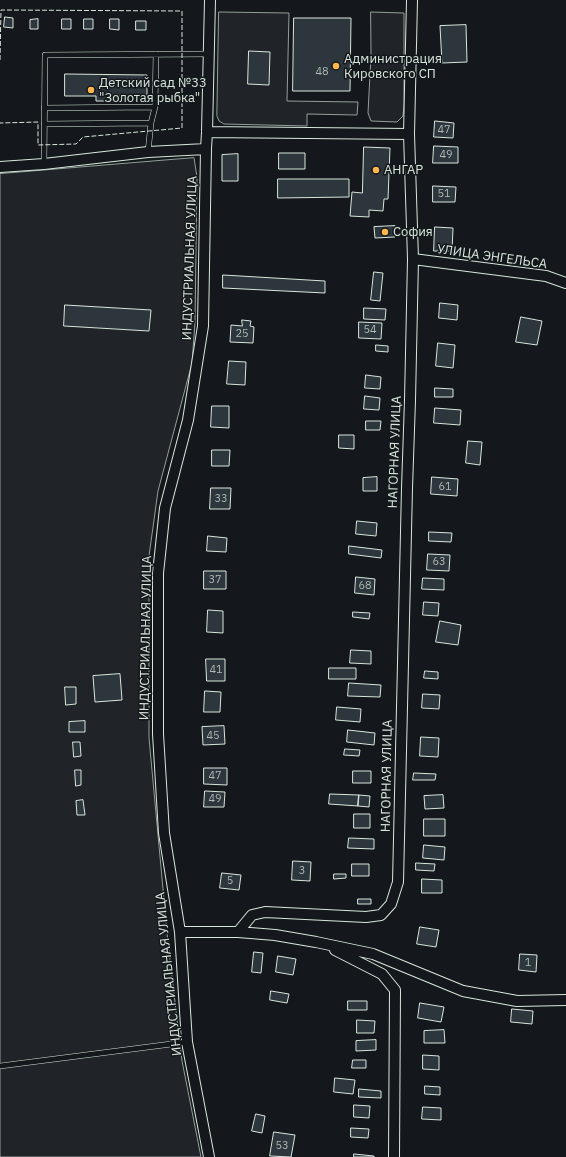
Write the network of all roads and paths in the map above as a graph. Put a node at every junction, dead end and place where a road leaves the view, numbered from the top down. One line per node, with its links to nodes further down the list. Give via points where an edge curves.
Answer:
1 (210, 0): 4 (street, ИНДУСТРИАЛЬНАЯ УЛИЦА)
2 (412, 0): 10 (street, НАГОРНАЯ УЛИЦА)
3 (156, 54): 4 (lane); 5 (lane); 6 (lane, via 45,55)
4 (209, 54): 9 (street, ИНДУСТРИАЛЬНАЯ УЛИЦА)
5 (155, 107): 6 (lane); 7 (lane)
6 (44, 108): 8 (lane)
7 (151, 123): 8 (lane); 12 (lane)
8 (44, 124): 13 (lane)
9 (207, 132): 10 (street); 11 (street, ИНДУСТРИАЛЬНАЯ УЛИЦА)
10 (409, 134): 15 (street, НАГОРНАЯ УЛИЦА)
11 (206, 149): 12 (street); 17 (street, ИНДУСТРИАЛЬНАЯ УЛИЦА, via 203,326 188,420 165,508 158,573 158,734 164,833)
12 (148, 152): 13 (street)
13 (44, 164): 14 (street)
14 (0, 167)
15 (413, 259): 16 (street, УЛИЦА ЭНГЕЛЬСА, via 546,276); 18 (street, НАГОРНАЯ УЛИЦА, via 398,882 391,904 380,915 366,917 265,912 252,915)
16 (566, 283)
17 (180, 932): 18 (street); 21 (street, ИНДУСТРИАЛЬНАЯ УЛИЦА)
18 (238, 932): 19 (street)
19 (316, 942): 20 (street, via 373,954 463,990 517,1001); 24 (street, via 382,974 395,990)
20 (566, 1000)
21 (187, 1042): 22 (lane); 23 (street, ИНДУСТРИАЛЬНАЯ УЛИЦА)
22 (0, 1066)
23 (211, 1157)
24 (394, 1157)

